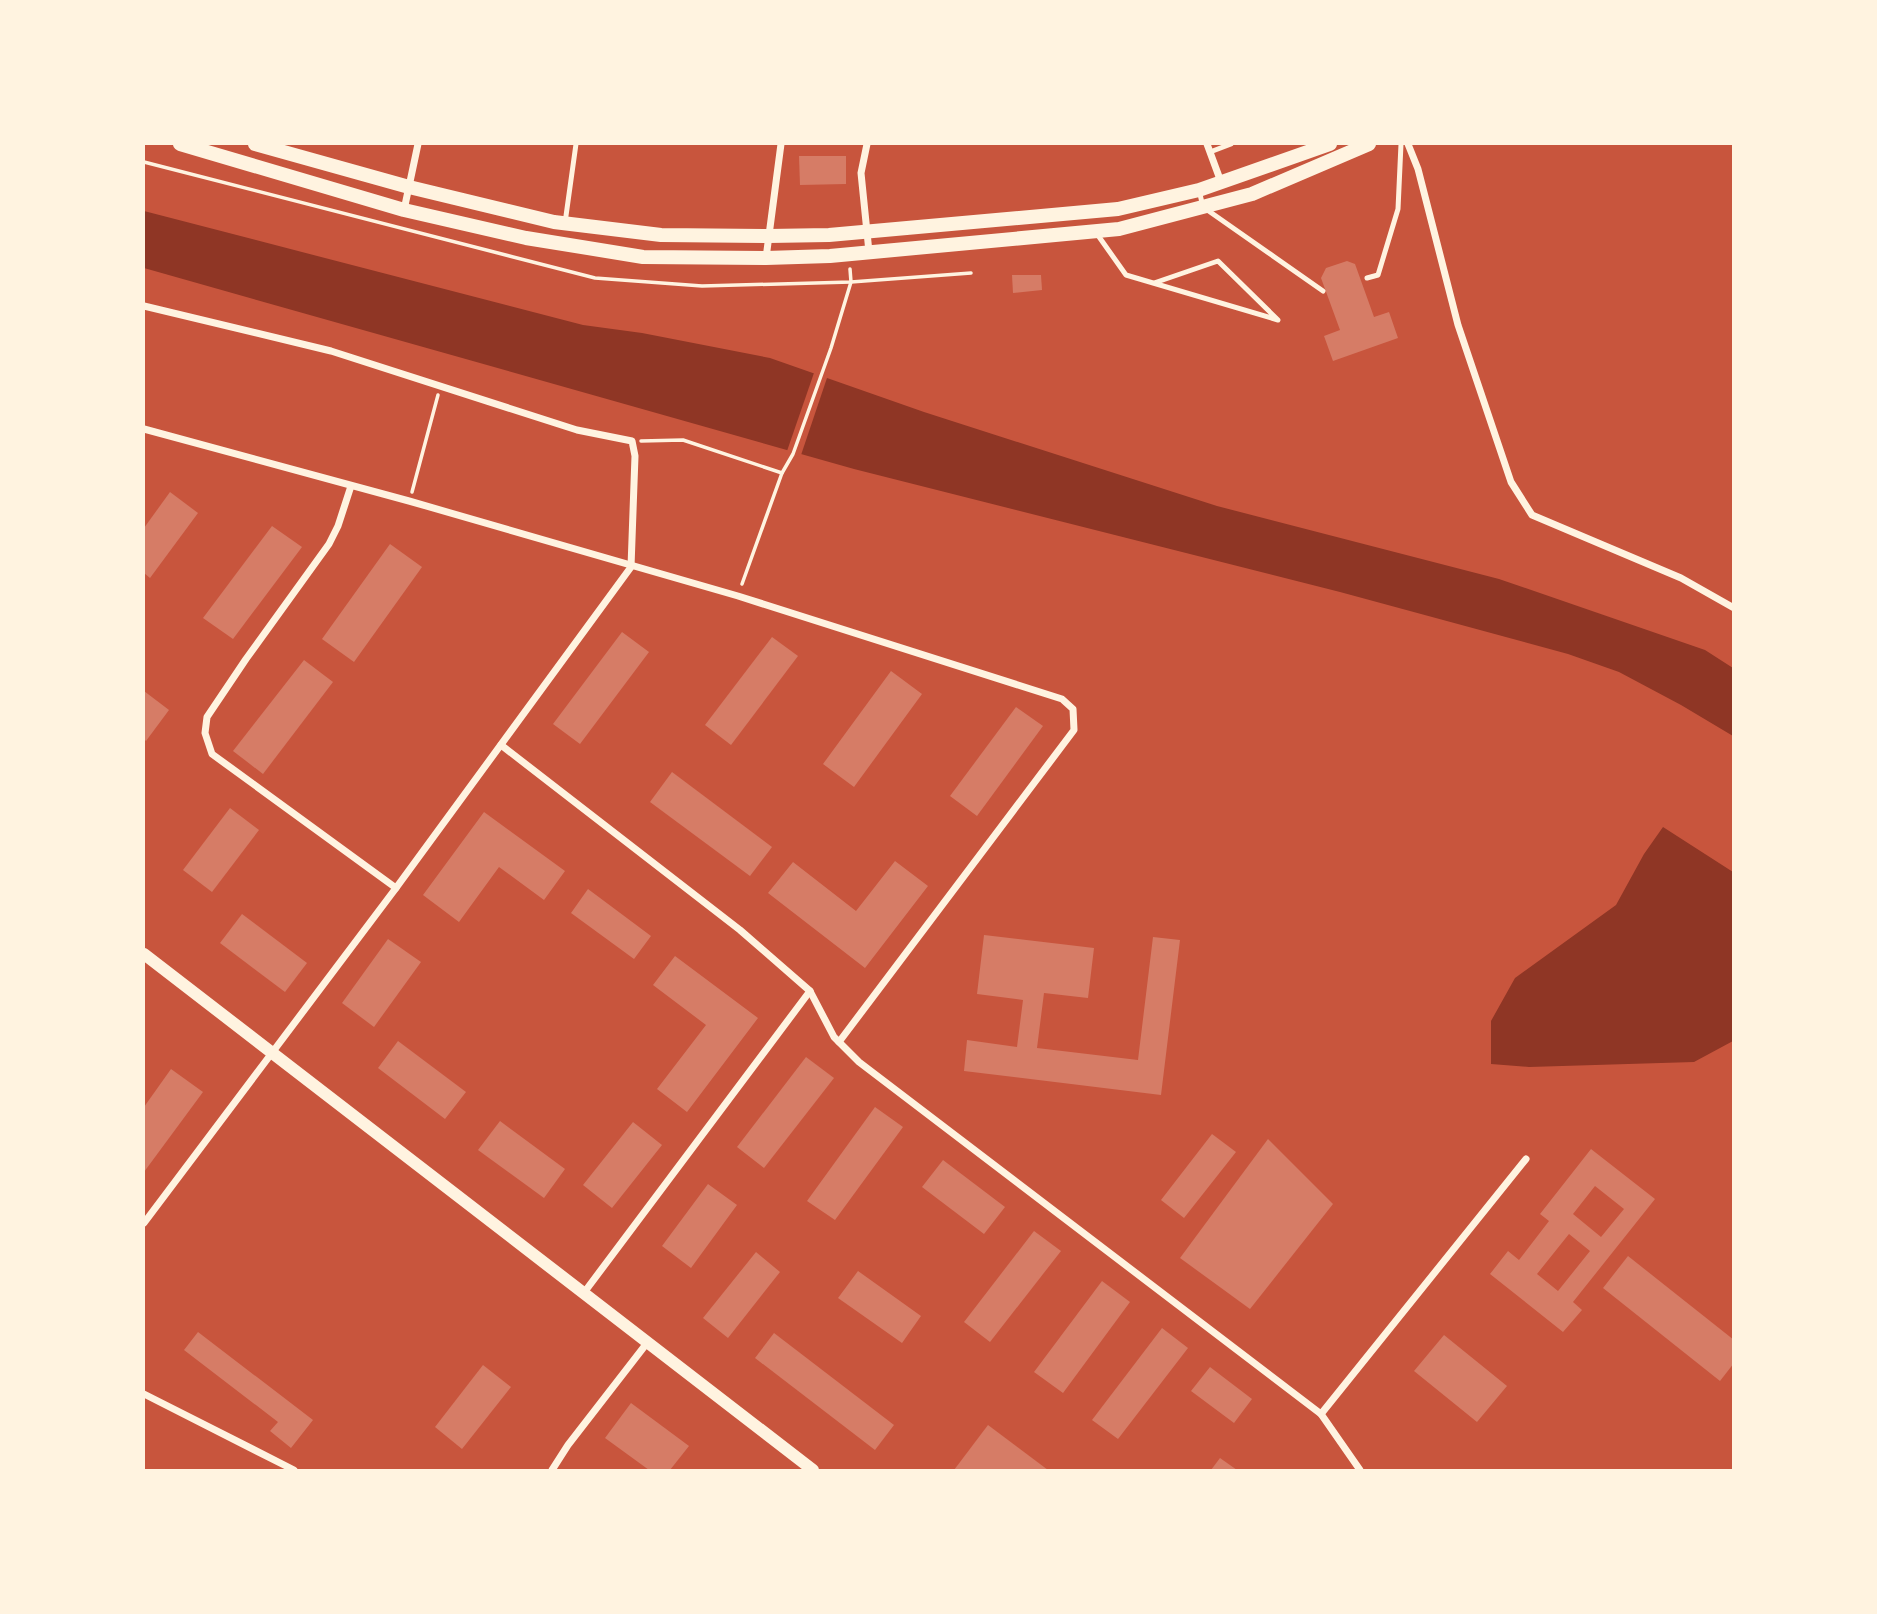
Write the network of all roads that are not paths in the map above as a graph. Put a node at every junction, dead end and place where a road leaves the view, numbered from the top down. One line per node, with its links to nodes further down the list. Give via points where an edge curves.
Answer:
1 (180, 144): 17 (main road)
2 (256, 144): 14 (main road)
3 (418, 144): 14 (street)
4 (576, 144): 18 (lane)
5 (781, 144): 21 (street)
6 (867, 144): 19 (street, via 861,173)
7 (1231, 144): 12 (lane)
8 (1330, 144): 13 (main road)
9 (1369, 144): 16 (main road, via 1252,194)
10 (1401, 144): 24 (lane, via 1398,209 1378,275)
11 (1408, 144): 31 (street, via 1462,338 1511,482 1532,515 1681,578)
12 (1209, 148): 13 (street)
13 (1221, 183): 15 (main road)
14 (409, 187): 17 (street); 18 (main road)
15 (1199, 190): 16 (lane); 19 (main road, via 1118,209)
16 (1203, 207): 20 (main road); 26 (lane)
17 (404, 211): 23 (main road, via 643,257)
18 (565, 223): 21 (main road, via 661,235)
19 (868, 232): 21 (main road); 22 (street)
20 (1095, 232): 22 (main road); 25 (lane, via 1126,275)
21 (769, 236): 23 (street)
22 (869, 253): 23 (main road)
23 (766, 258)
24 (1367, 278)
25 (1154, 284): 25 (lane, via 1216,302 1278,320 1218,261)
26 (1323, 291)
27 (144, 306): 30 (street, via 331,351 577,430 632,441)
28 (144, 429): 29 (street)
29 (351, 486): 30 (street); 33 (street, via 328,544 207,717 205,733 212,754)
30 (631, 567): 32 (street); 36 (street, via 738,596 1062,699 1073,709 1074,730)
31 (1734, 608)
32 (501, 745): 33 (street); 35 (street, via 740,930)
33 (396, 888): 37 (street)
34 (144, 954): 37 (street)
35 (810, 991): 36 (street); 40 (street)
36 (839, 1042): 43 (street, via 859,1062)
37 (272, 1052): 39 (street); 40 (street)
38 (1526, 1159): 43 (street)
39 (144, 1223)
40 (583, 1294): 41 (street)
41 (647, 1343): 45 (street); 46 (street)
42 (144, 1394): 44 (street)
43 (1321, 1414): 47 (street)
44 (294, 1471)
45 (552, 1471)
46 (813, 1471)
47 (1360, 1471)

